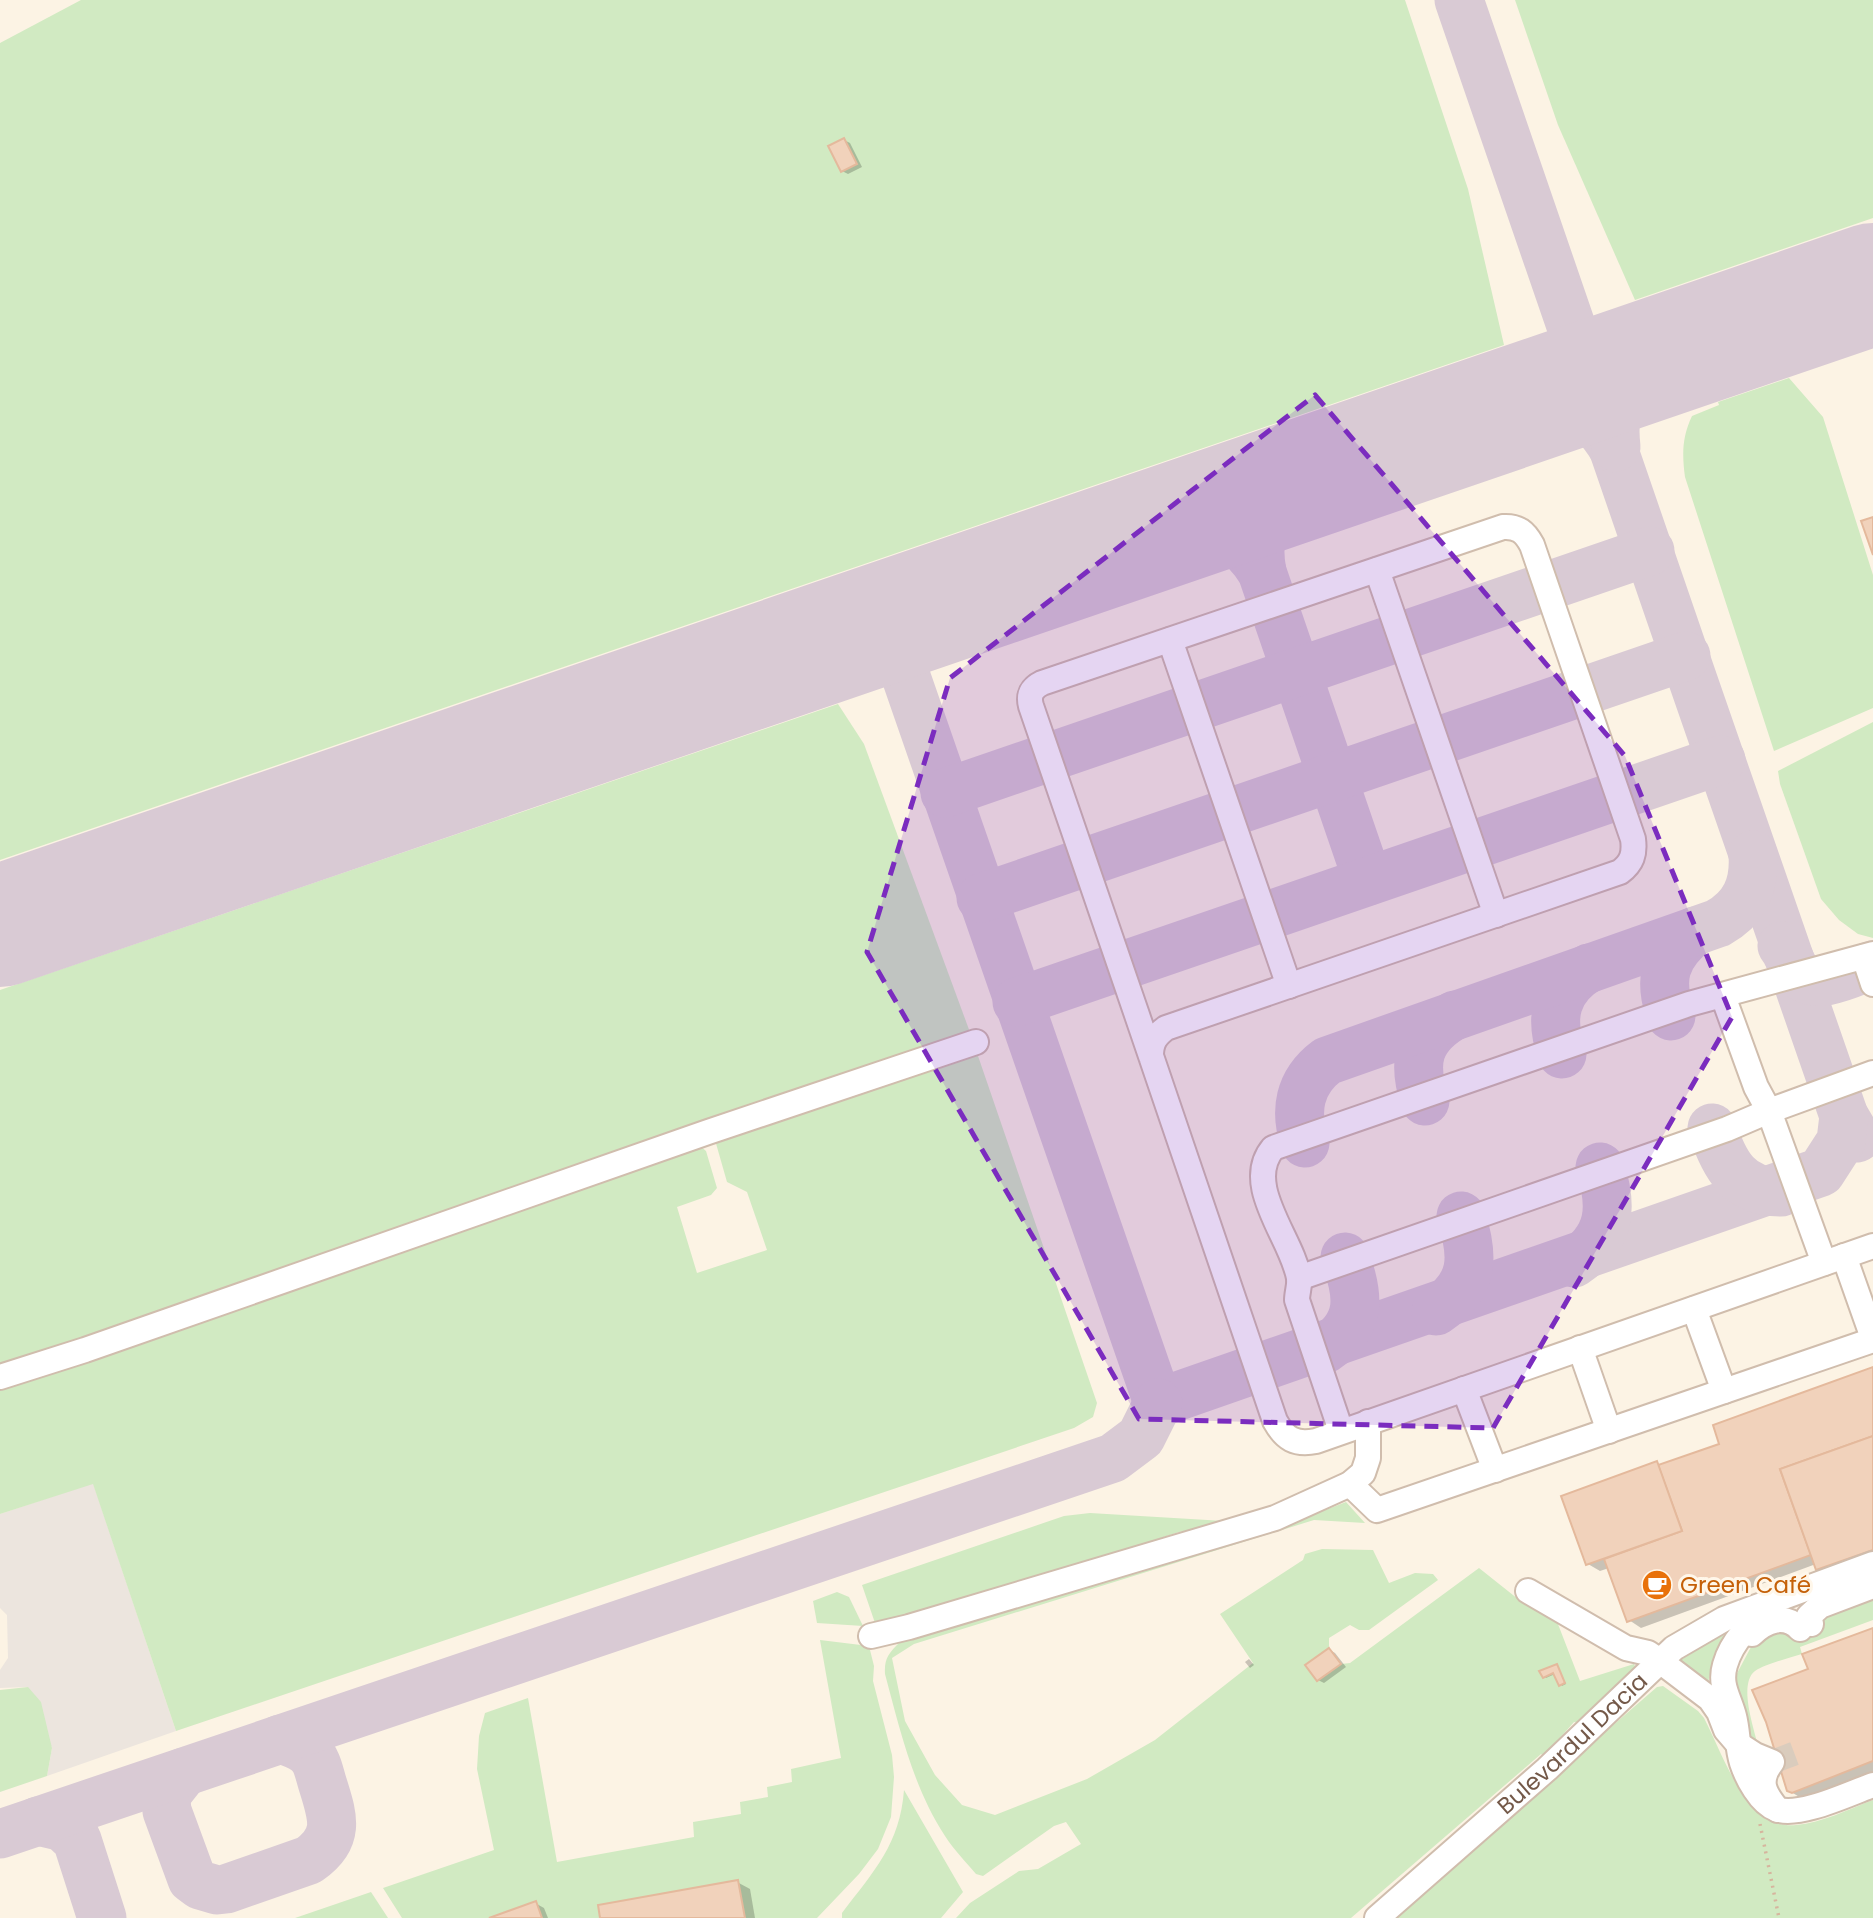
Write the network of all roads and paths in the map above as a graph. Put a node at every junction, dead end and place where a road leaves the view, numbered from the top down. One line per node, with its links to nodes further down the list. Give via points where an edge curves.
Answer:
1 (1377, 570): 2 (lane); 3 (lane); 3 (lane, via 1503,527 1522,531 1532,545 1634,848 1633,858 1620,872)
2 (1170, 640): 6 (lane); 8 (lane, via 1042,683 1029,699)
3 (1496, 915): 6 (lane)
4 (1869, 956): 5 (lane); 7 (lane)
5 (1873, 984)
6 (1289, 986): 9 (lane)
7 (1723, 996): 13 (lane); 16 (lane, via 1273,1148 1261,1176)
8 (1137, 1015): 9 (lane, via 1150,1027); 11 (lane)
9 (1166, 1028): 11 (lane, via 1154,1038)
10 (976, 1042): 20 (lane)
11 (1151, 1056): 24 (lane, via 1282,1434 1304,1443)
12 (1873, 1073): 13 (lane)
13 (1769, 1111): 15 (lane); 16 (lane)
14 (1873, 1246): 15 (lane)
15 (1834, 1260): 17 (lane); 18 (lane)
16 (1299, 1278): 24 (lane, via 1297,1300)
17 (1694, 1309): 19 (lane); 22 (lane)
18 (1873, 1339): 22 (lane)
19 (1580, 1348): 21 (lane); 25 (lane)
20 (0, 1377)
21 (1464, 1389): 23 (lane); 26 (lane)
22 (1724, 1391): 25 (lane)
23 (1368, 1422): 24 (lane); 27 (lane, via 1368,1458 1363,1473)
24 (1341, 1431)
25 (1609, 1431): 26 (lane)
26 (1495, 1470): 27 (lane, via 1377,1510)
27 (1350, 1484): 32 (lane, via 1275,1518)
28 (1873, 1564): 31 (lane, Bulevardul Dacia)
29 (1873, 1586): 34 (lane, via 1820,1606 1805,1627 1780,1620 1755,1631 1731,1673)
30 (1528, 1591): 33 (lane, via 1626,1648)
31 (1784, 1595): 33 (lane, Bulevardul Dacia, via 1724,1619); 34 (lane, Bulevardul Dacia, via 1748,1627 1730,1652 1722,1679)
32 (871, 1636)
33 (1660, 1661): 35 (lane, via 1710,1699); 38 (lane, Bulevardul Dacia, via 1547,1769)
34 (1732, 1709): 35 (lane, Bulevardul Dacia)
35 (1738, 1744): 36 (lane, Bulevardul Dacia, via 1742,1764 1754,1785 1768,1805 1779,1810 1818,1805)
36 (1873, 1785)
37 (1763, 1837): 39 (path)
38 (1377, 1918)
39 (1779, 1918)

